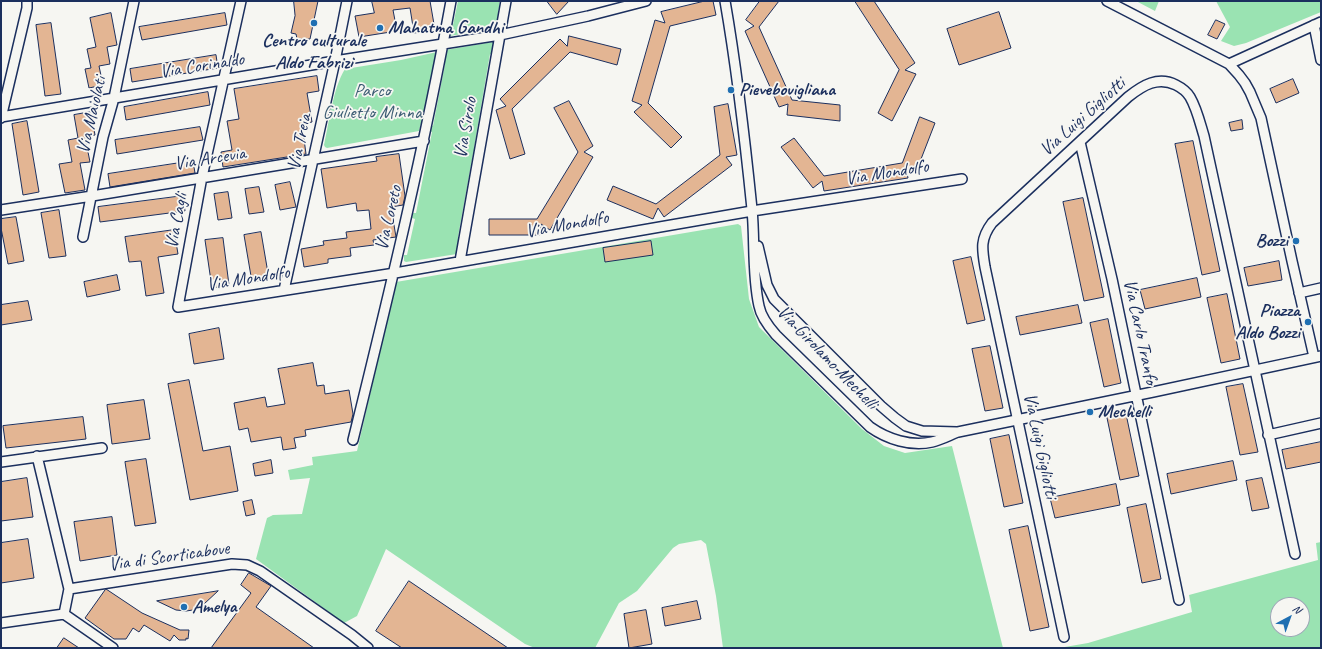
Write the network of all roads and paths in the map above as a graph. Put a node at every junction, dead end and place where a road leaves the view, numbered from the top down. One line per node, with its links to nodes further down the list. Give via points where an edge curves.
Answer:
1 (27, 1): 18 (street)
2 (134, 1): 17 (street, Via Maiolati)
3 (241, 1): 16 (street, Via Cagli)
4 (347, 1): 14 (street, Via Treia)
5 (451, 1): 12 (street, Via Loreto)
6 (506, 1): 11 (street, Via Sirolo)
7 (646, 1): 11 (street, Via Corinaldo)
8 (725, 1): 26 (street, via 743,123)
9 (1107, 1): 15 (street)
10 (1318, 24): 13 (street); 15 (street)
11 (500, 35): 12 (street, Via Corinaldo); 28 (street, Via Sirolo)
12 (444, 44): 14 (street, Via Corinaldo); 19 (street, Via Loreto)
13 (1321, 60)
14 (335, 61): 16 (street, Via Corinaldo); 21 (street, Via Treia)
15 (1229, 64): 32 (street, via 1245,83 1261,118)
16 (223, 80): 17 (street, Via Corinaldo); 22 (street, Via Cagli)
17 (114, 98): 18 (street, Via Corinaldo); 24 (street, Via Maiolati, via 103,137)
18 (1, 117)
19 (424, 141): 21 (street, Via Arcevia); 29 (street, Via Loreto)
20 (1080, 142): 35 (street, Via Luigi Gigliotti, via 1128,97 1148,84 1158,81 1169,82 1187,93 1204,136); 36 (street, Via Carlo Tranfo); 37 (street, Via Luigi Gigliotti, via 992,223 984,236 982,247 985,268)
21 (314, 159): 22 (street, Via Arcevia); 31 (street, Via Treia)
22 (202, 177): 24 (street, Via Arcevia); 33 (street, Via Cagli)
23 (962, 179): 26 (street, Via Mondolfo)
24 (92, 196): 25 (street, Via Arcevia); 27 (street, Via Maiolati)
25 (1, 210)
26 (752, 211): 28 (street, Via Mondolfo); 39 (street, Via Girolamo Mechelli, via 766,285 779,305 901,423 922,430); 39 (street, Via Girolamo Mechelli, via 759,307 776,334 876,431 892,439 919,443 931,442)
27 (83, 237)
28 (460, 261): 29 (street, Via Mondolfo)
29 (395, 272): 31 (street, Via Mondolfo); 41 (street, Via Loreto)
30 (1321, 288): 32 (street)
31 (284, 290): 33 (street, Via Mondolfo)
32 (1299, 293): 34 (street)
33 (178, 307)
34 (1318, 356): 35 (street, Via Girolamo Mechelli)
35 (1254, 369): 36 (street, Via Girolamo Mechelli); 40 (street, Via Luigi Gigliotti)
36 (1136, 395): 37 (street, Via Girolamo Mechelli); 47 (street, Via Carlo Tranfo)
37 (1017, 420): 39 (street, Via Girolamo Mechelli); 50 (street, Via Luigi Gigliotti)
38 (1321, 423): 40 (street)
39 (958, 432)
40 (1268, 435): 45 (street, Via Luigi Gigliotti)
41 (353, 440)
42 (102, 448): 43 (street)
43 (37, 456): 44 (street); 46 (street)
44 (1, 462)
45 (1295, 554)
46 (69, 589): 48 (street); 52 (street, Via di Scorticabove, via 232,564 247,565 260,571)
47 (1179, 600)
48 (64, 614): 49 (street); 51 (street)
49 (1, 623)
50 (1064, 637)
51 (113, 648)
52 (368, 648)

